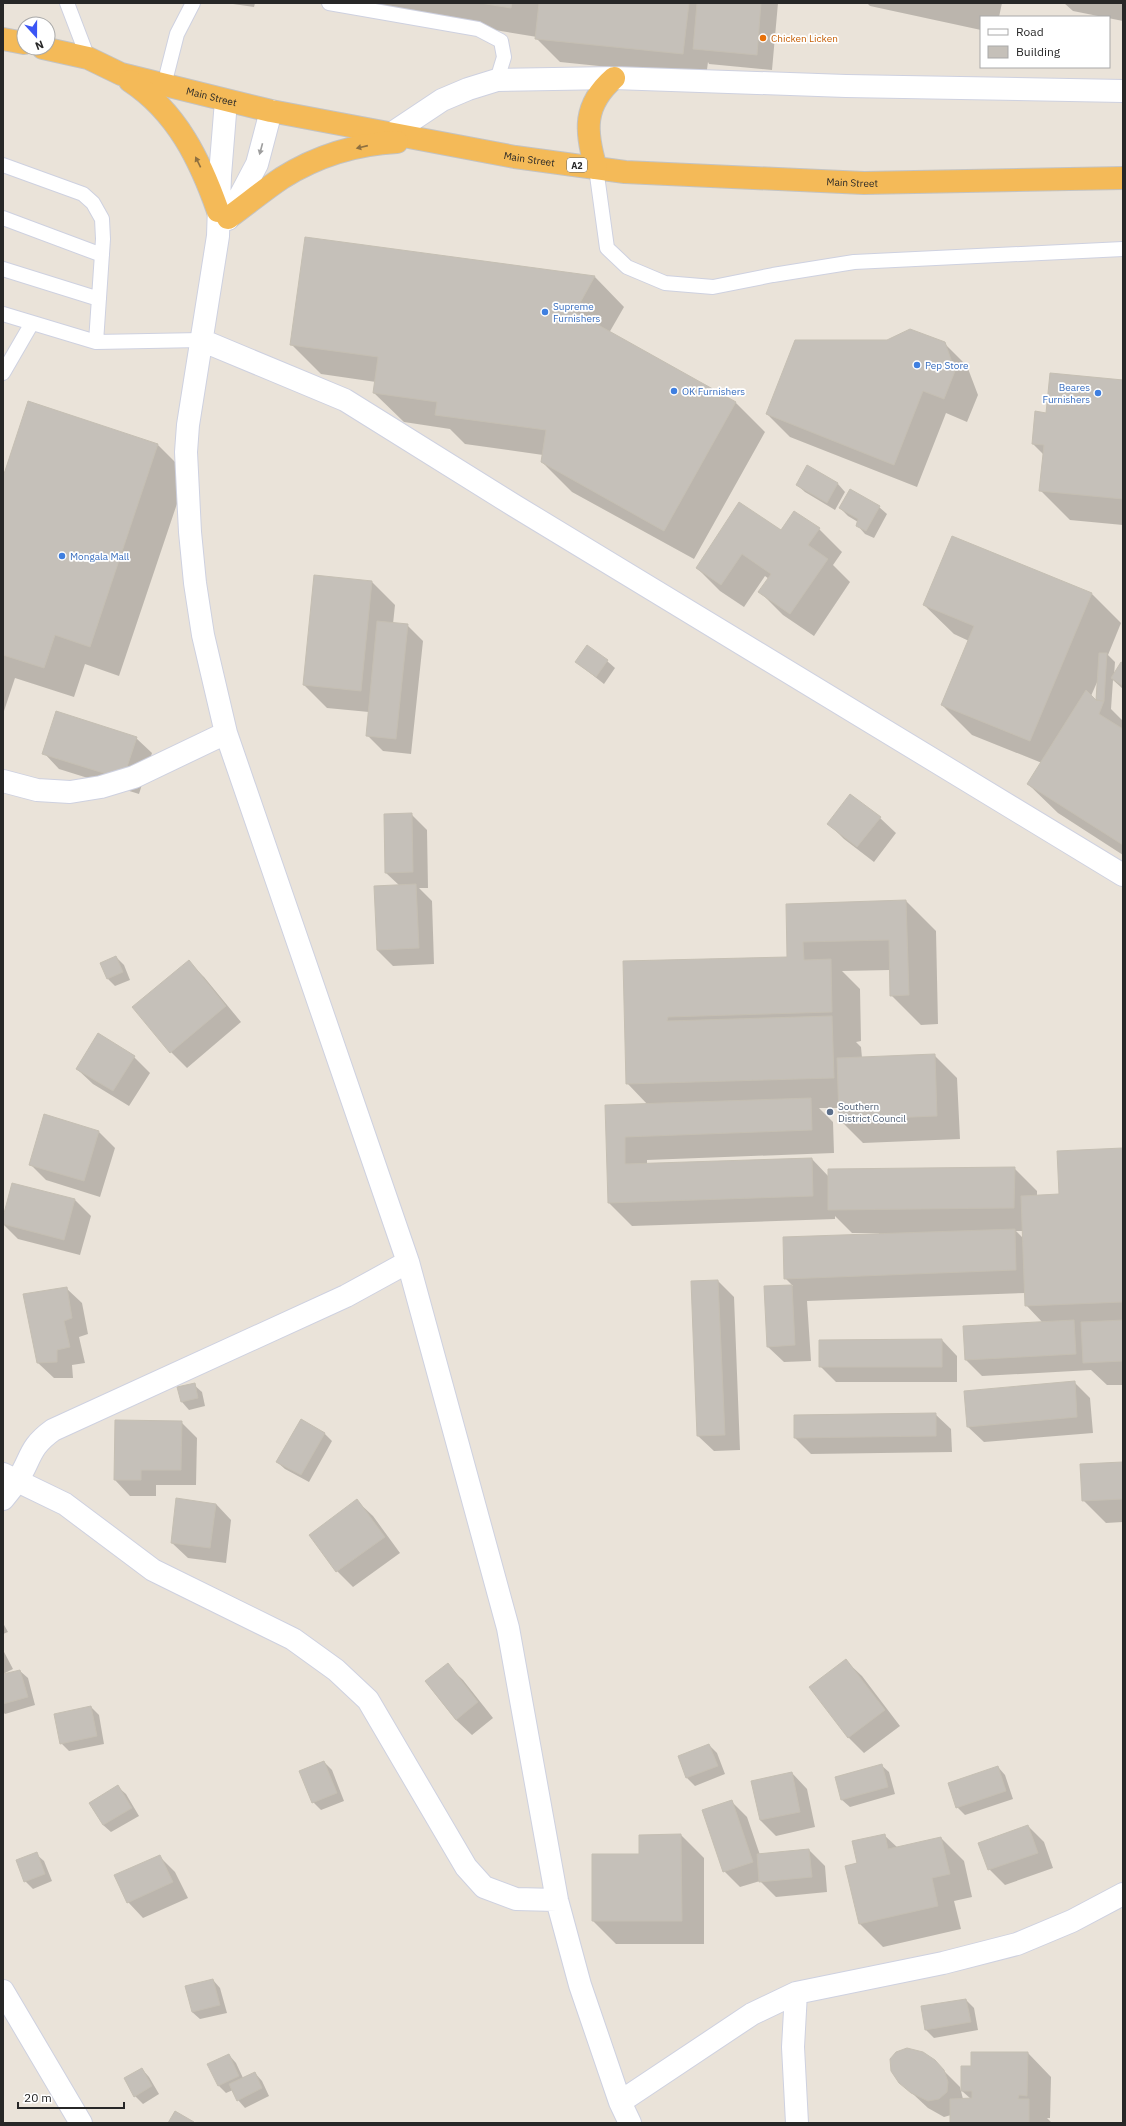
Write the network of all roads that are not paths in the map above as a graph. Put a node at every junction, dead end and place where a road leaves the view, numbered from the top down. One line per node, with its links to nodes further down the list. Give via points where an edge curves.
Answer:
1 (67, 3): 7 (lane)
2 (193, 3): 11 (lane, via 177,34)
3 (329, 3): 10 (lane, via 478,29 501,41 504,57)
4 (3, 38): 5 (highway)
5 (16, 42)
6 (56, 51): 7 (highway, Main Street / A2)
7 (88, 58): 8 (highway, Main Street / A2)
8 (121, 74): 11 (highway, Main Street / A2); 21 (highway, one-way to 8, via 194,154 165,108 148,92)
9 (614, 78): 10 (street); 12 (street, via 846,86); 18 (highway, via 601,89 588,122 588,135)
10 (498, 80): 15 (street, via 442,100)
11 (164, 85): 13 (highway, Main Street / A2)
12 (1123, 91)
13 (226, 101): 14 (highway, Main Street / A2); 21 (street)
14 (271, 111): 15 (highway, Main Street / A2); 21 (street, one-way to 21, via 257,164)
15 (391, 134): 16 (highway, Main Street / A2)
16 (428, 141): 18 (highway, Main Street / A2); 21 (highway, one-way to 21, via 376,143 323,157 281,179)
17 (3, 165): 23 (lane, via 83,194 93,203 102,219)
18 (596, 168): 19 (highway, Main Street / A2, via 715,178 864,183); 22 (lane, via 607,248 627,267 665,283 713,287 854,262)
19 (1123, 178)
20 (3, 218): 23 (lane)
21 (221, 222): 28 (street)
22 (1123, 249)
23 (102, 255): 25 (lane)
24 (3, 269): 25 (lane)
25 (99, 299): 29 (lane)
26 (3, 314): 27 (lane)
27 (32, 323): 29 (lane); 30 (lane)
28 (201, 340): 29 (lane); 32 (street, via 186,452 190,532 203,636); 34 (street, via 345,400)
29 (96, 342)
30 (6, 357): 31 (lane)
31 (3, 373)
32 (226, 733): 33 (street, via 134,777 101,787 70,792 37,790); 35 (street)
33 (3, 781)
34 (1123, 875)
35 (408, 1262): 36 (street, via 346,1296 53,1430 32,1449); 39 (street, via 508,1628)
36 (10, 1478): 37 (street); 39 (street, via 65,1504 153,1570 293,1639 336,1670 368,1700 466,1867 484,1887 516,1899)
37 (3, 1499)
38 (1123, 1894): 41 (street, via 1072,1921 1017,1944 943,1963)
39 (556, 1900): 42 (street, via 580,1984)
40 (3, 1991): 43 (street)
41 (796, 1993): 42 (street, via 752,2014); 45 (street, via 793,2047)
42 (620, 2102): 44 (street)
43 (81, 2123)
44 (630, 2123)
45 (797, 2123)

